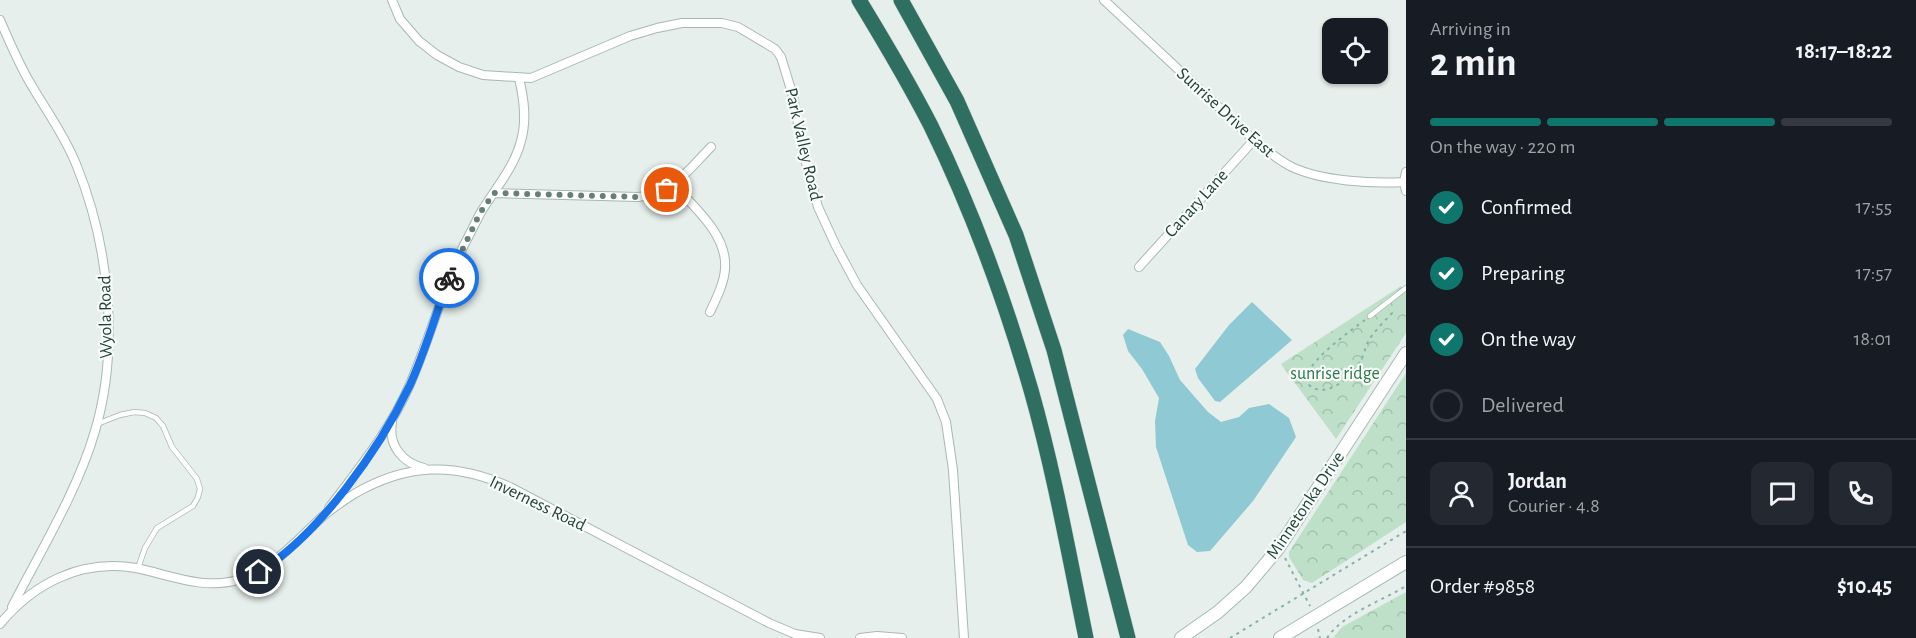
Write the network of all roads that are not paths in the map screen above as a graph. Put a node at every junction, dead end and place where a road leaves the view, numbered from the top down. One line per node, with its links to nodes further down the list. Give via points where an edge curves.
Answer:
1 (392, 0): 6 (street, Park Valley Road, via 407,28 437,55 483,75)
2 (859, 0): 31 (highway, via 931,126 994,276 1042,432)
3 (901, 0): 26 (highway, via 957,101 1016,235 1054,350)
4 (1104, 0): 7 (street, Sunrise Drive East)
5 (0, 20): 18 (street, Wyola Road, via 75,162 99,237 108,354)
6 (519, 78): 11 (street, via 525,119 522,139 516,158); 30 (street, Park Valley Road, via 542,75 630,36 682,23 738,27 776,49 787,74 818,207 857,285 936,399 946,422)
7 (1254, 140): 9 (street, Sunrise Drive East, via 1280,160 1313,174); 12 (street, Canary Lane)
8 (711, 147): 10 (street)
9 (1405, 181)
10 (673, 184): 11 (street, via 667,190 638,197); 14 (street, via 713,230 723,248 726,268)
11 (494, 193): 17 (street, via 480,213 449,278 425,348)
12 (1139, 267)
13 (1406, 288): 15 (lane)
14 (710, 312)
15 (1370, 316)
16 (1406, 353): 32 (street, Minnetonka Drive, via 1278,549 1246,587)
17 (394, 417): 19 (street, via 392,435 397,451 404,460); 20 (street)
18 (97, 424): 22 (lane, via 134,412 156,418 200,489 193,506 157,528); 23 (street, Wyola Road, via 76,482)
19 (426, 469): 20 (street, Inverness Road, via 389,477); 27 (street, Inverness Road, via 448,469 490,478 769,624)
20 (323, 516): 22 (street, Inverness Road, via 278,560 237,580 193,583)
21 (1406, 562): 25 (street)
22 (138, 569): 23 (street, Inverness Road, via 112,566 65,575 43,585)
23 (8, 615): 24 (street, Inverness Road)
24 (0, 624)
25 (1299, 633): 33 (street)
26 (1128, 636)
27 (820, 638)
28 (860, 638): 29 (street)
29 (902, 638)
30 (964, 638)
31 (1086, 638)
32 (1181, 638)
33 (1280, 638)

